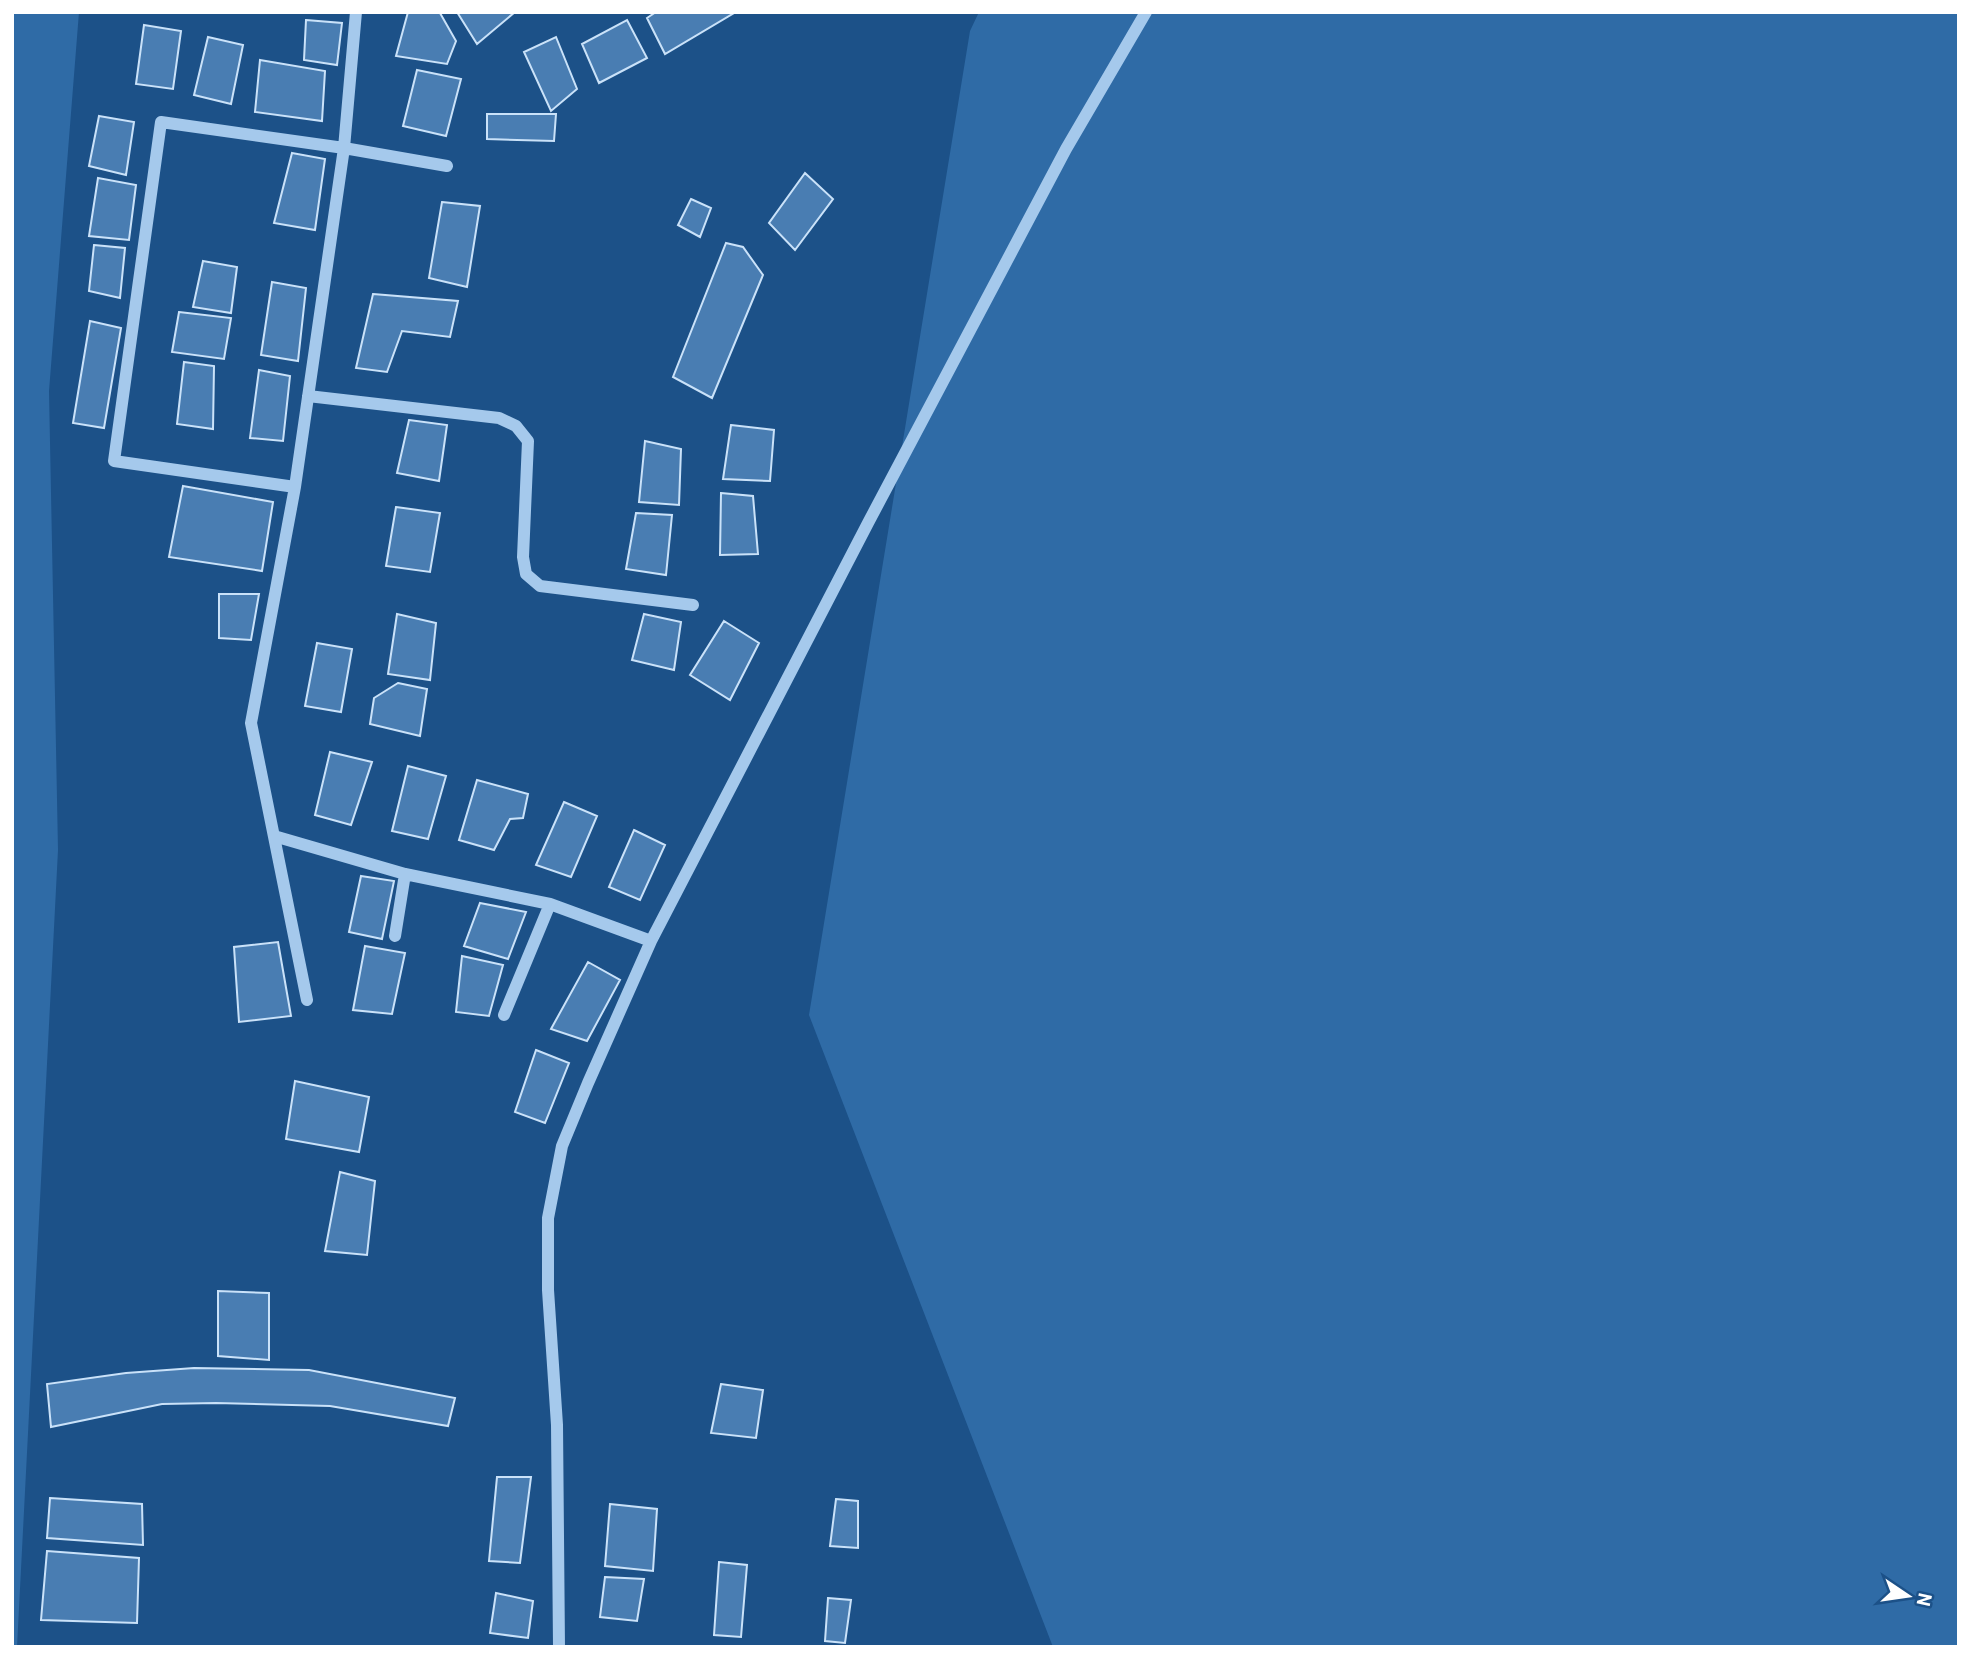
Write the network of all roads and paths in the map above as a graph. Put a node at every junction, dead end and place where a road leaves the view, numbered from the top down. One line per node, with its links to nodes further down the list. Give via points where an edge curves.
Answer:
1 (356, 12): 3 (street)
2 (1146, 12): 12 (street, via 1066,149)
3 (344, 148): 4 (street); 5 (street); 6 (street, via 161,122 114,461)
4 (447, 166)
5 (307, 396): 6 (street); 7 (street, via 499,418 516,426 528,441 526,574 540,586)
6 (295, 487): 8 (street, via 251,723)
7 (693, 605)
8 (274, 836): 9 (street); 13 (street)
9 (405, 874): 10 (street); 11 (street)
10 (550, 904): 12 (street); 14 (street)
11 (395, 936)
12 (652, 941): 15 (street, via 562,1146 548,1218)
13 (307, 1000)
14 (504, 1015)
15 (559, 1647)

